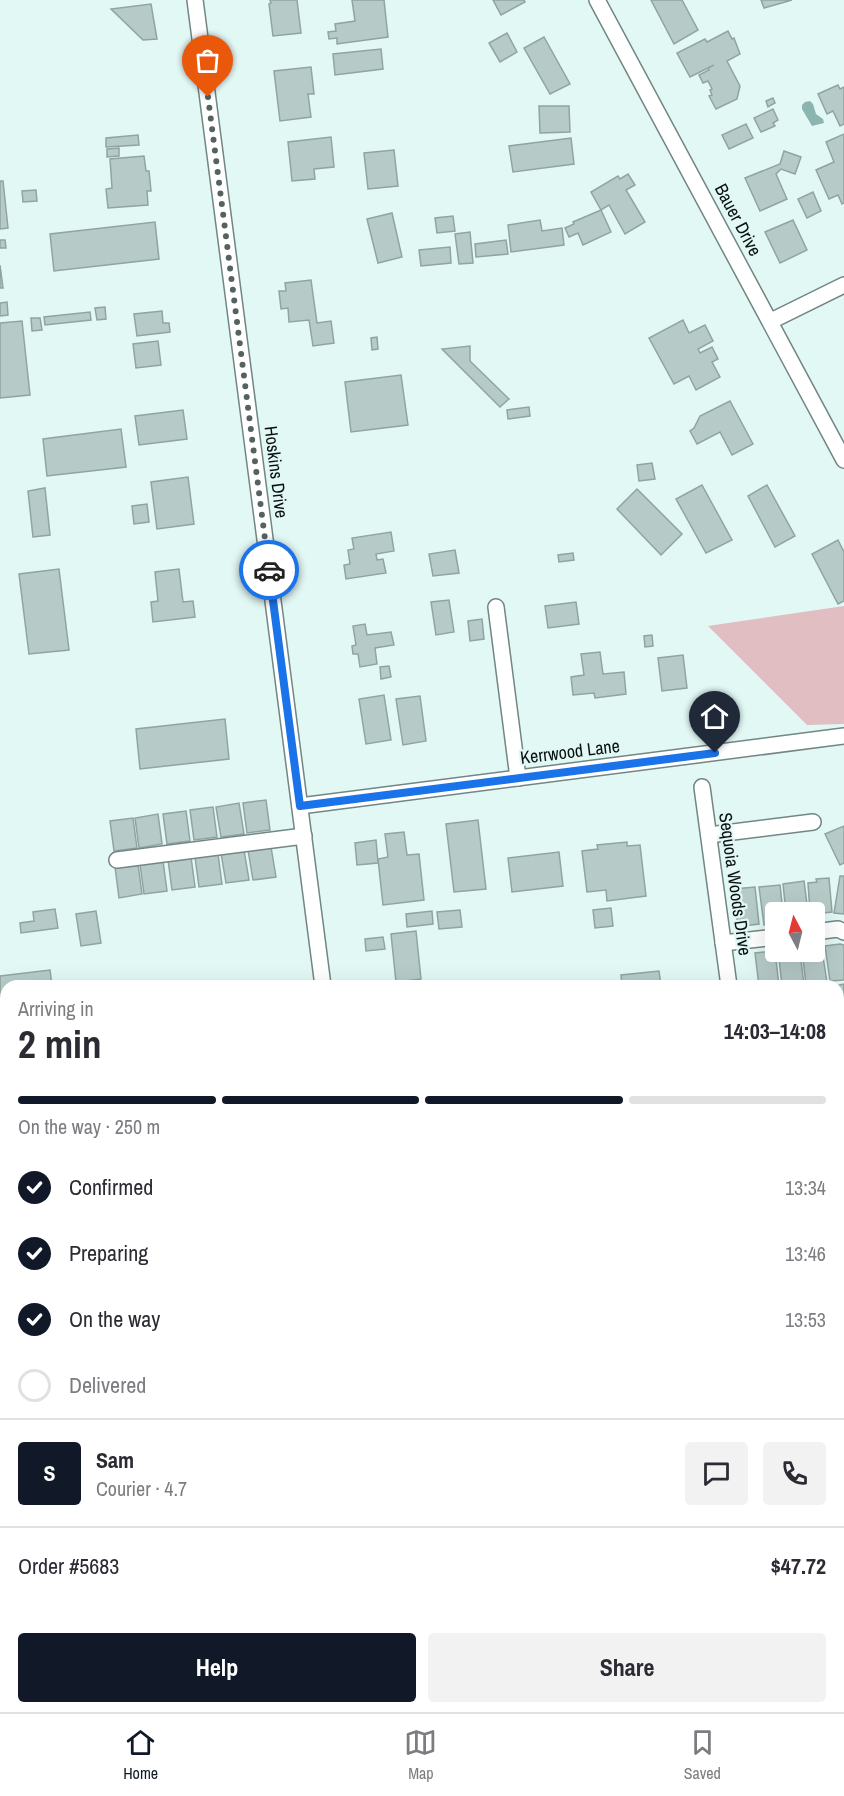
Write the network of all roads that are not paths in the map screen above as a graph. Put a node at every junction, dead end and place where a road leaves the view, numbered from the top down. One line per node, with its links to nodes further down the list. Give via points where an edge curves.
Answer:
1 (195, 0): 10 (street, Hoskins Drive)
2 (597, 0): 4 (street, Bauer Drive)
3 (844, 285): 4 (street)
4 (771, 321): 5 (street, Bauer Drive)
5 (844, 460)
6 (496, 607): 8 (street)
7 (844, 736): 8 (street, Kerrwood Lane)
8 (518, 778): 10 (street, Kerrwood Lane)
9 (702, 787): 12 (street, Sequoia Woods Drive)
10 (300, 806): 13 (street, Hoskins Drive)
11 (813, 822): 12 (street)
12 (709, 835): 18 (street, Sequoia Woods Drive)
13 (304, 836): 14 (street); 19 (street, Hoskins Drive)
14 (117, 860)
15 (825, 931): 16 (street)
16 (844, 932)
17 (765, 938): 18 (street)
18 (723, 943): 20 (street, Sequoia Woods Drive)
19 (322, 980)
20 (728, 980)

